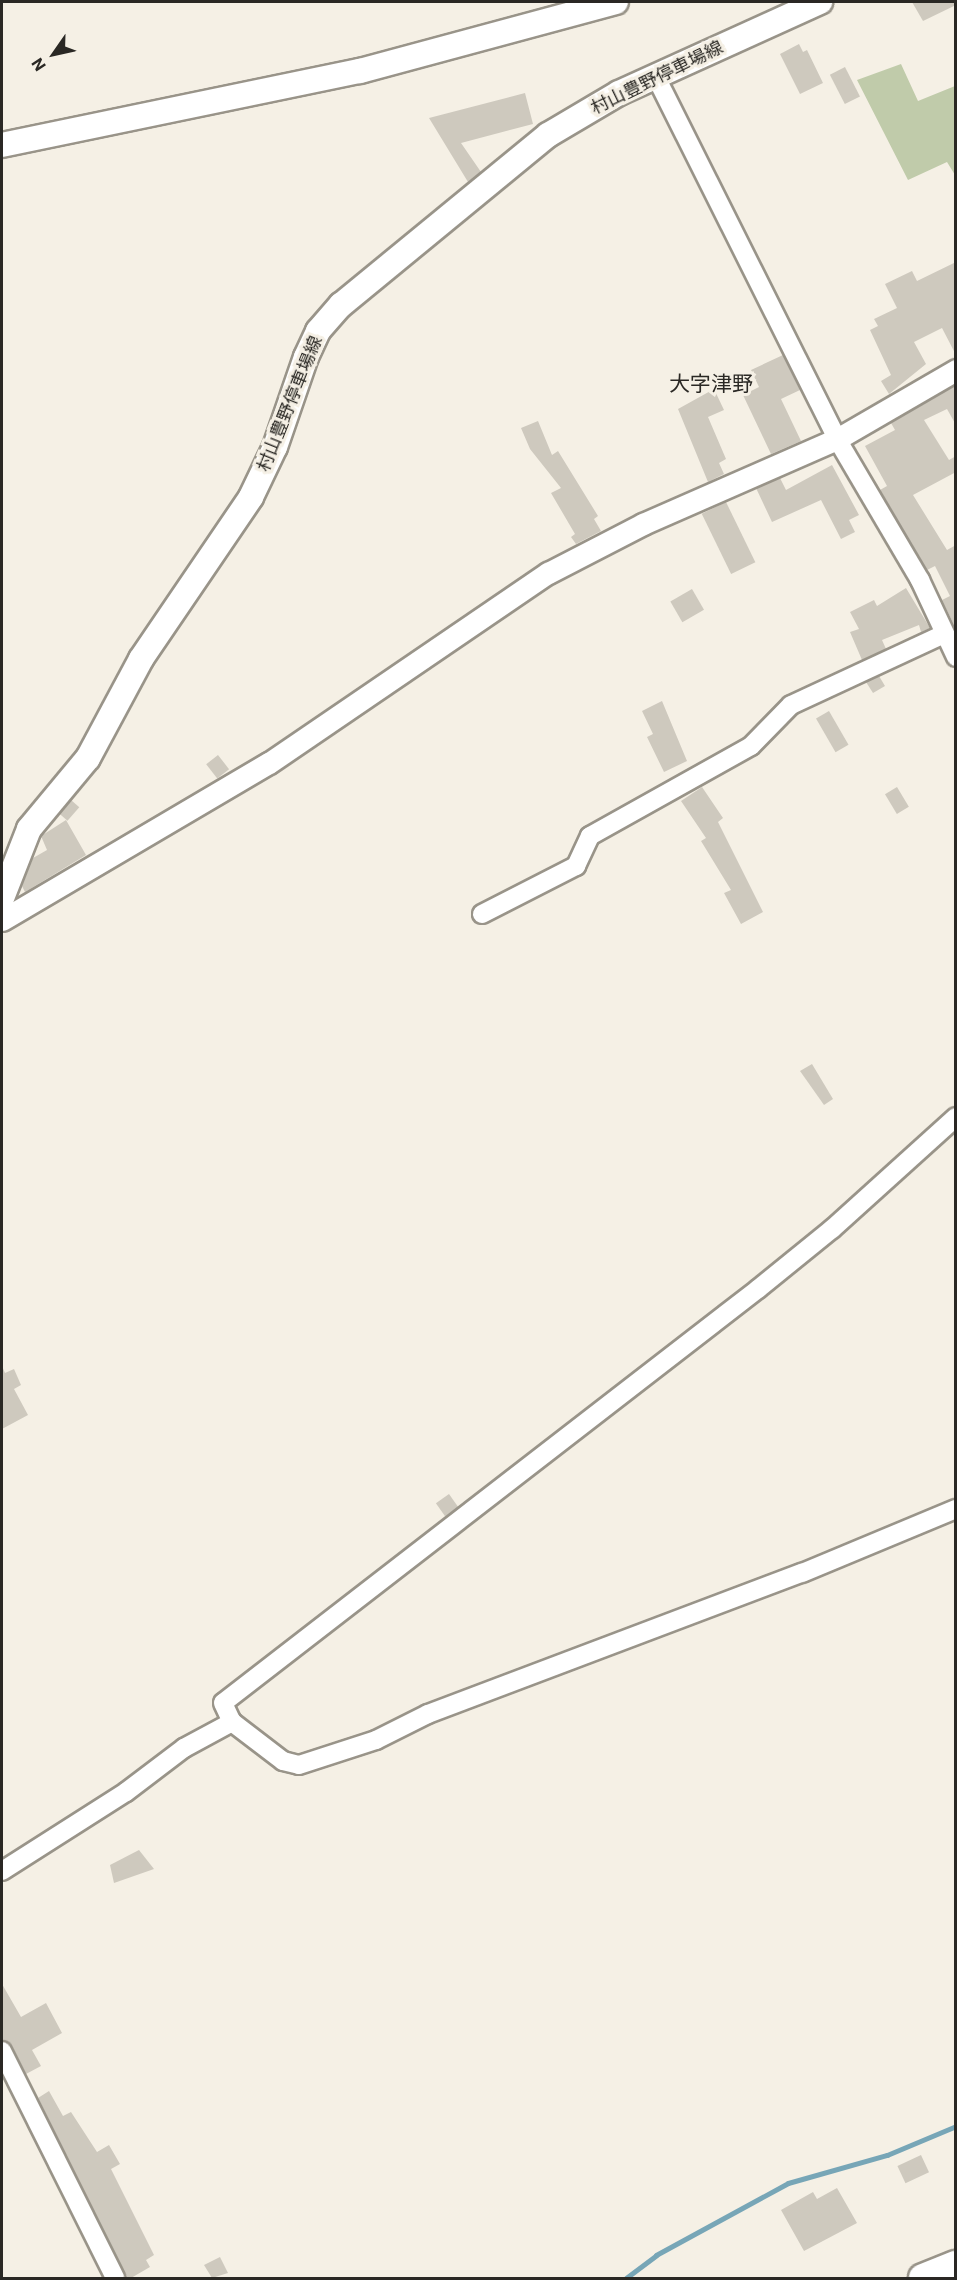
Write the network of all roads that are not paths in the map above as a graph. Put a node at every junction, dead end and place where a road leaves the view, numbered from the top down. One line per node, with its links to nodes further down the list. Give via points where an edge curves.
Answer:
1 (616, 2): 4 (main road, via 360,71)
2 (820, 2): 3 (main road, 村山豊野停車場線)
3 (656, 77): 6 (street); 9 (main road, 村山豊野停車場線, via 548,135 341,305 318,331 251,497 141,659 88,758 28,829)
4 (2, 145)
5 (956, 370): 6 (street)
6 (837, 439): 7 (street, via 920,580); 11 (street, via 643,524 548,573 269,763)
7 (942, 635): 8 (street); 10 (street, via 790,705 751,746 590,836 576,866)
8 (956, 657)
9 (2, 898)
10 (483, 914)
11 (2, 920)
12 (956, 1117): 14 (street, via 832,1229 758,1289 223,1703)
13 (956, 1509): 14 (street, via 324,1758 299,1765 284,1761)
14 (232, 1722): 15 (street, via 184,1748 126,1792)
15 (2, 1871)
16 (2, 2051): 18 (street)
17 (956, 2265): 19 (highway)
18 (115, 2278)
19 (923, 2278)

